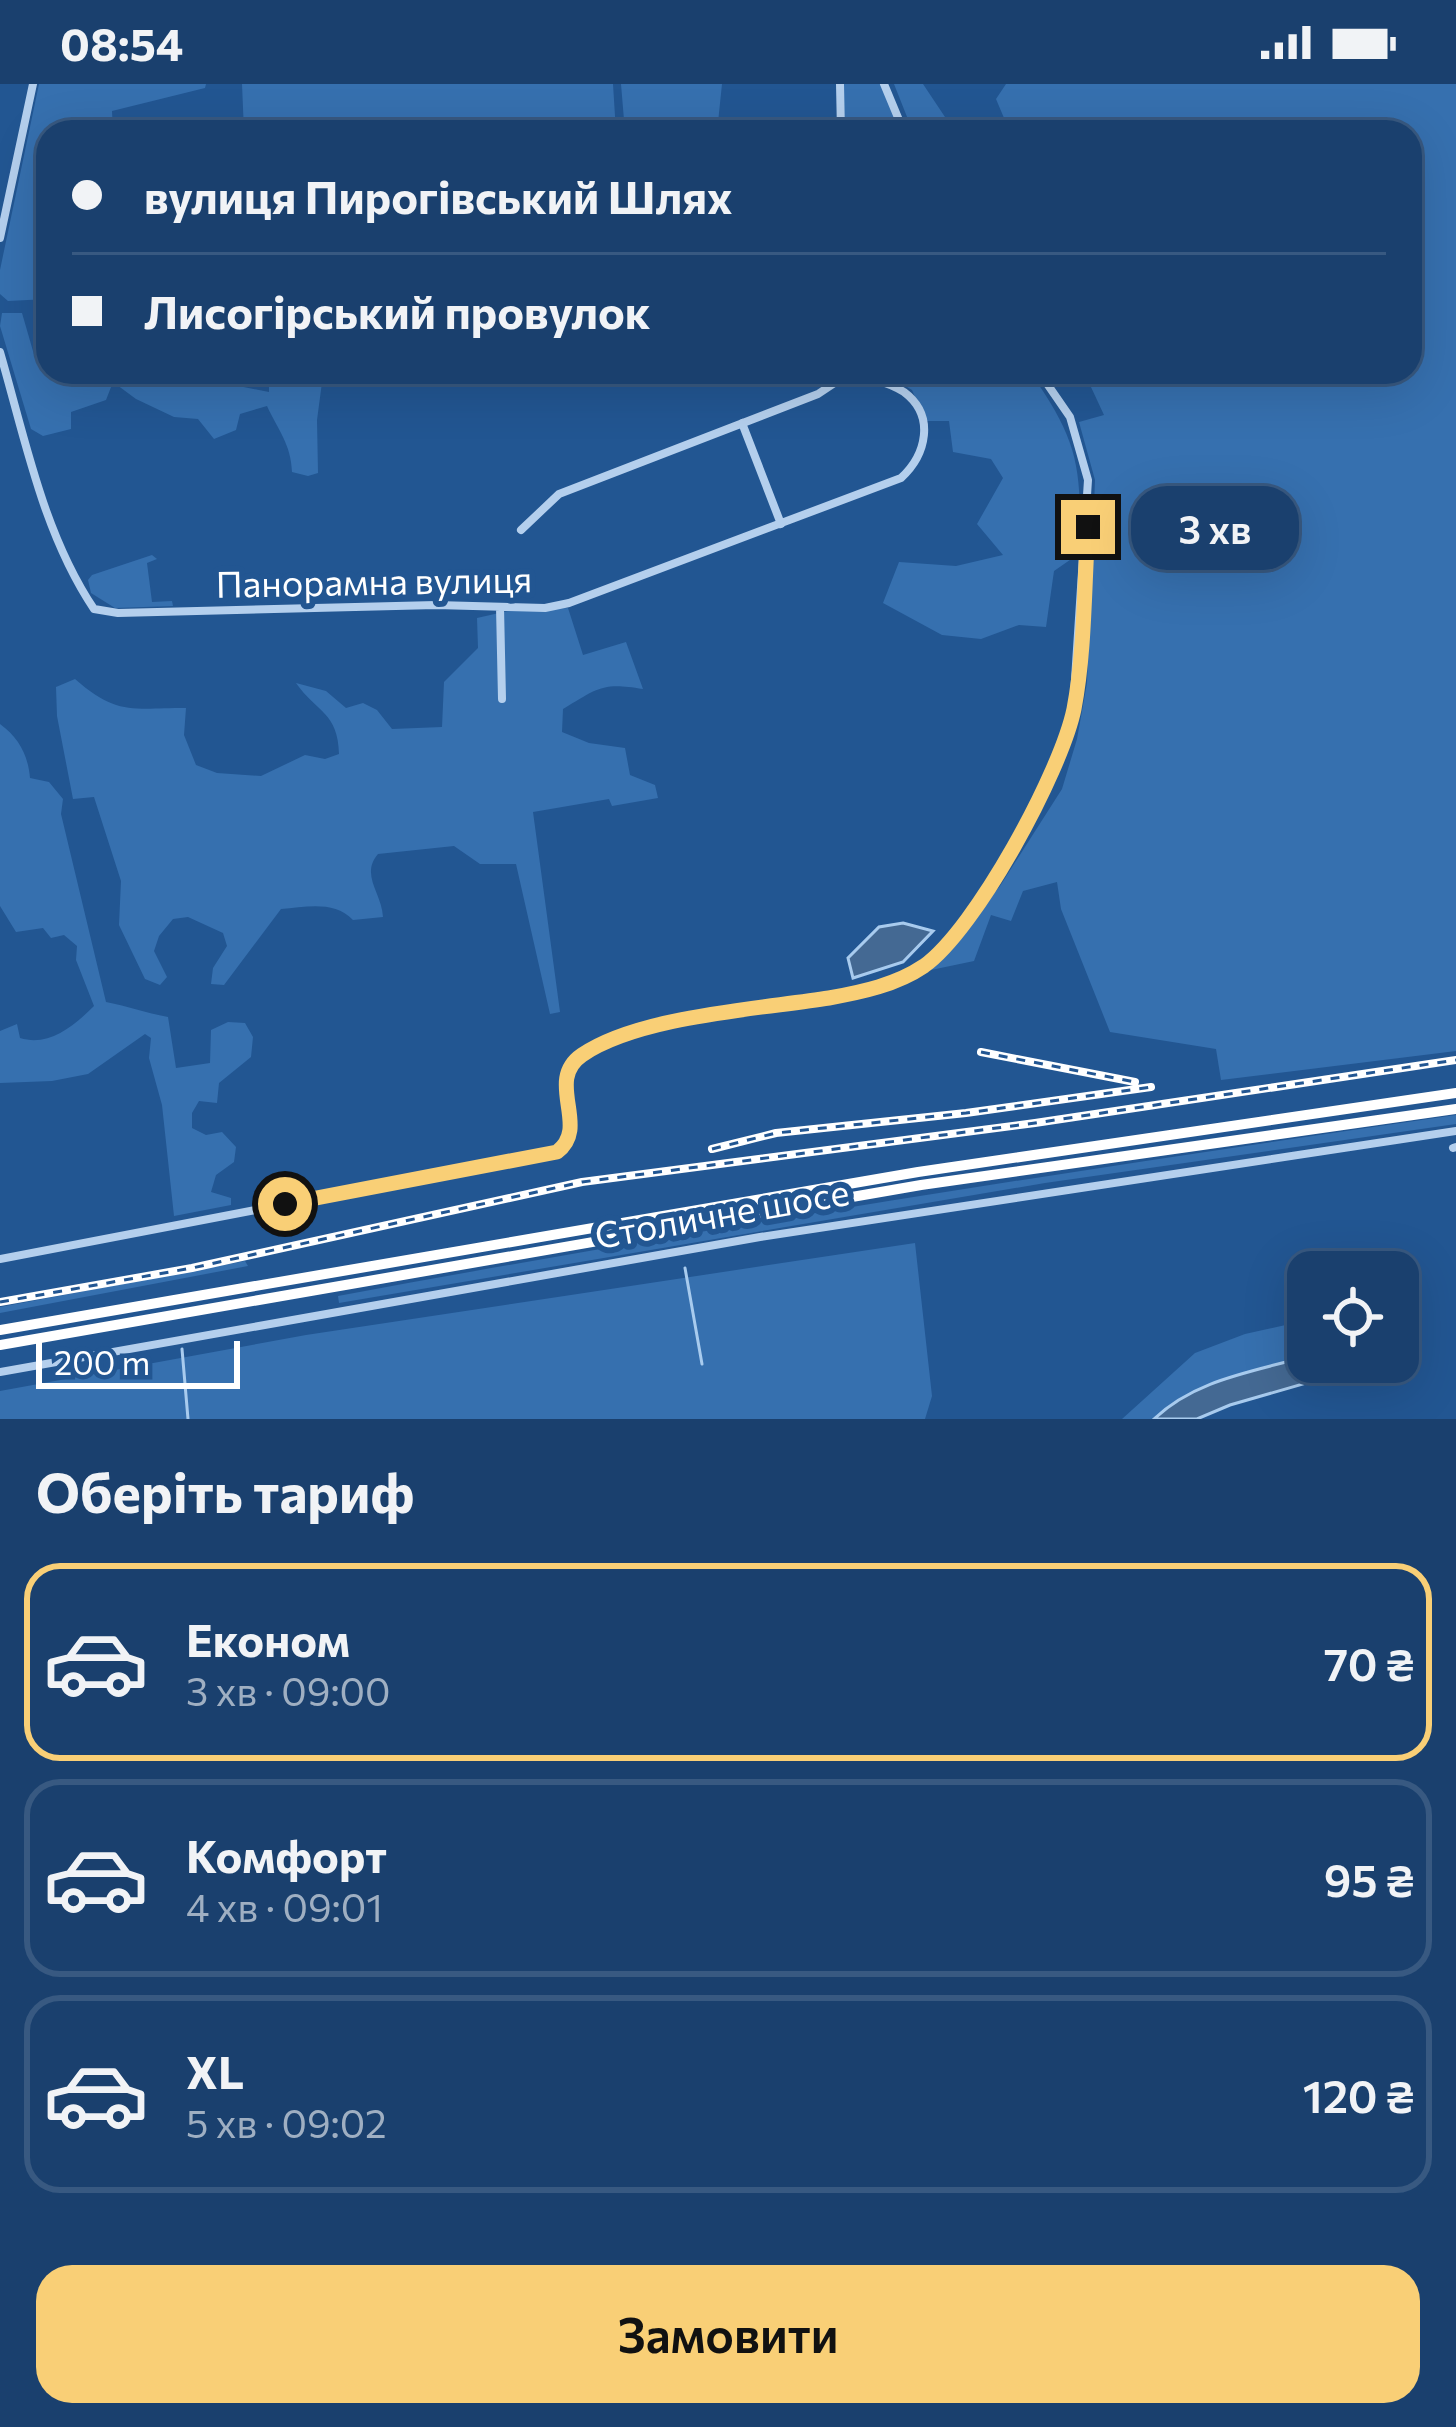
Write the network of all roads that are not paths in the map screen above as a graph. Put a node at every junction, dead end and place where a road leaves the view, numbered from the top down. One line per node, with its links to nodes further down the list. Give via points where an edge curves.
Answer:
1 (33, 84): 6 (street)
2 (840, 84): 4 (street)
3 (884, 84): 5 (street)
4 (841, 120)
5 (899, 120)
6 (0, 238)
7 (0, 352): 14 (street, Панорамна вулиця, via 38,490 94,609)
8 (830, 384): 11 (street)
9 (889, 384): 12 (street, Панорамна вулиця, via 914,400 925,434 917,462 888,484)
10 (1047, 384): 19 (street, via 1070,417 1088,480 1073,710 1045,789 967,921 932,960 898,980 844,995 669,1023 588,1051 566,1077 567,1144 550,1154)
11 (742, 423): 12 (street); 13 (street, via 559,494)
12 (782, 524): 14 (street, Панорамна вулиця, via 569,603)
13 (521, 530)
14 (500, 607): 15 (street)
15 (502, 699)
16 (1456, 1093): 20 (highway, Столичне шосе, via 849,1183)
17 (1456, 1109): 21 (highway, Столичне шосе, via 921,1185)
18 (1456, 1131): 22 (street, Столичне шосе, via 760,1237)
19 (0, 1259)
20 (0, 1330)
21 (0, 1345)
22 (0, 1372)

